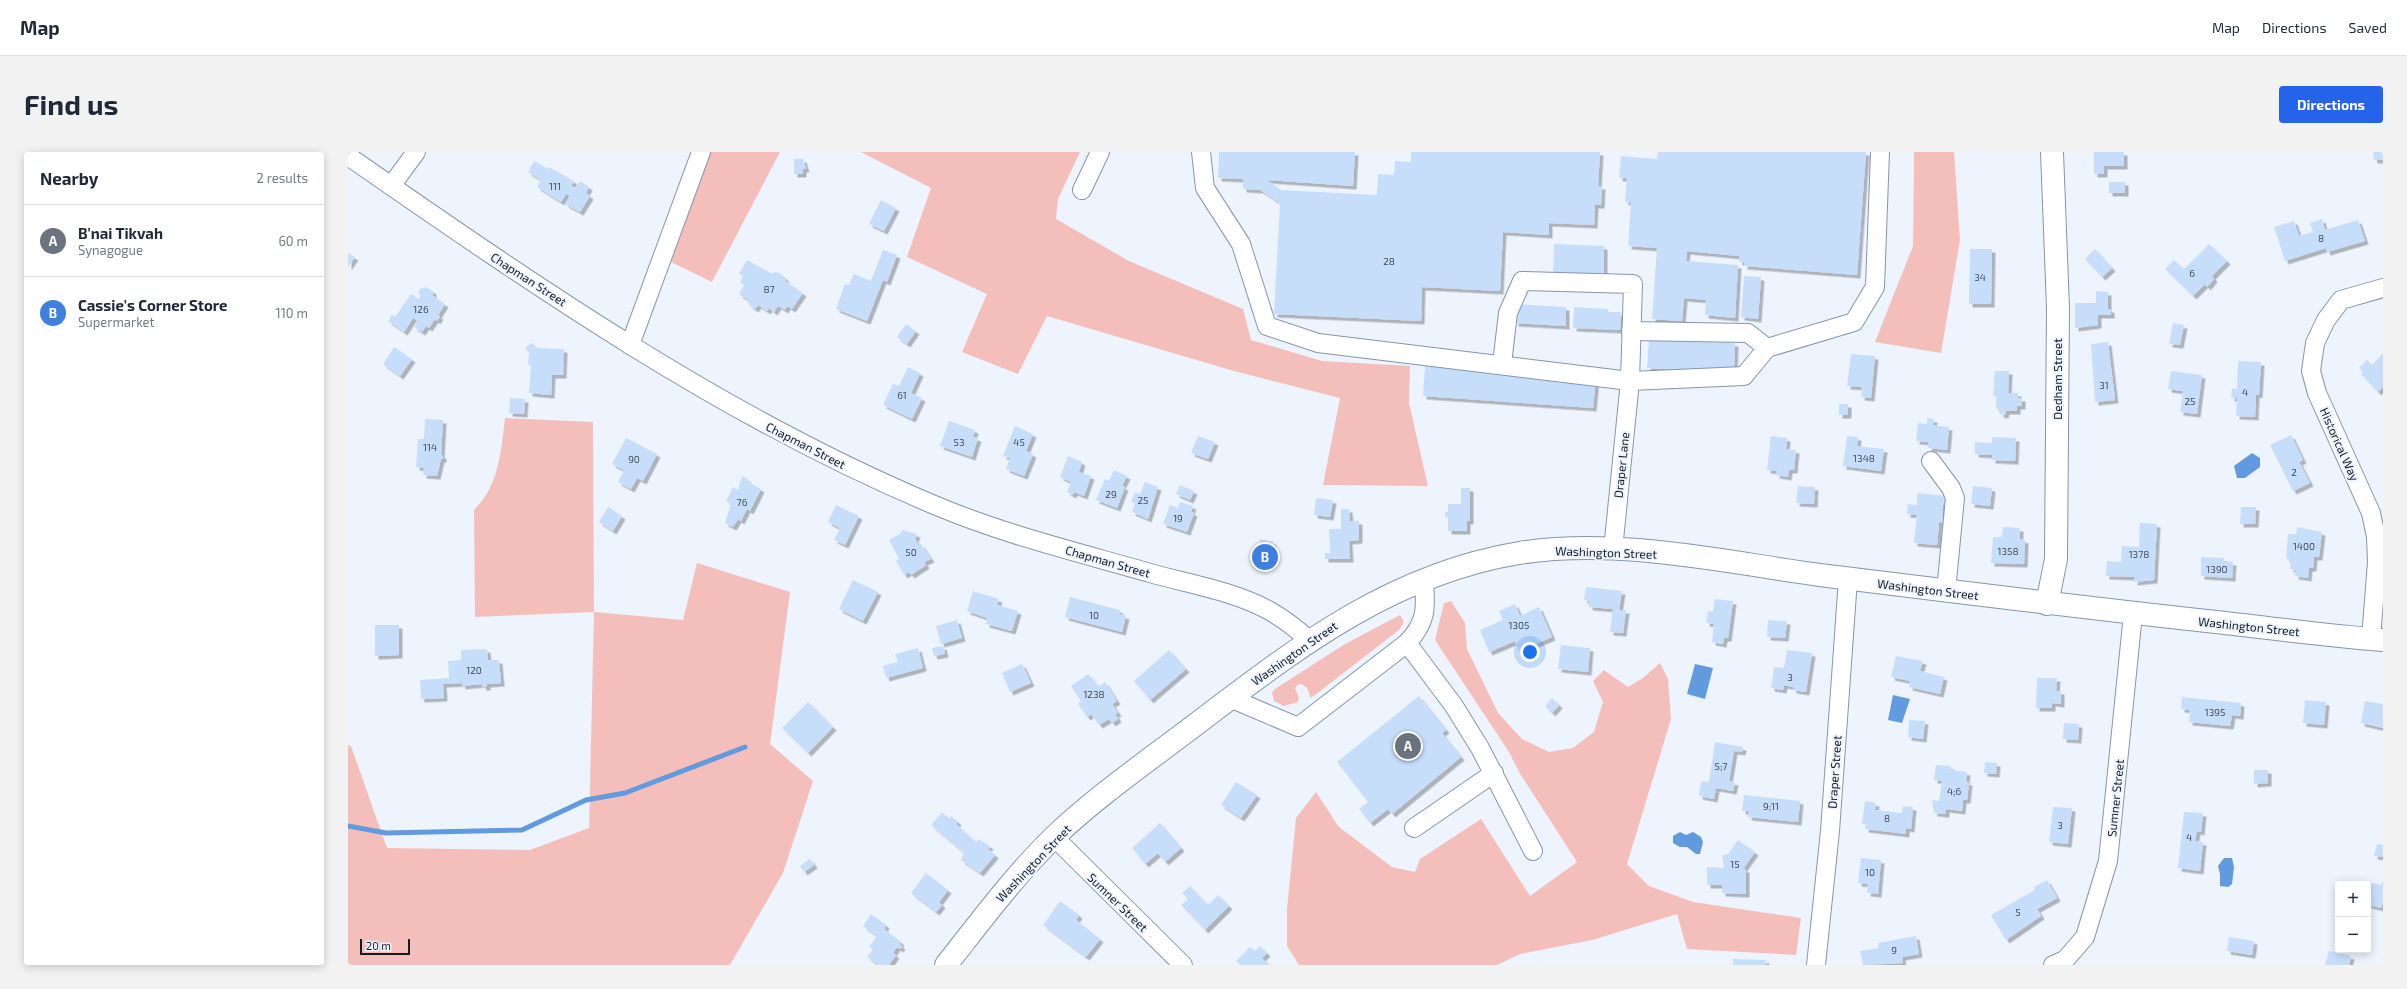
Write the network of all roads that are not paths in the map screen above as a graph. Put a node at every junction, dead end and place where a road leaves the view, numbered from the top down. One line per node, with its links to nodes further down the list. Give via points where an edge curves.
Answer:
1 (416, 152): 8 (street)
2 (702, 152): 12 (street)
3 (1100, 152): 9 (street)
4 (1201, 152): 14 (street, via 1205,188 1241,244 1268,326 1318,343)
5 (1880, 152): 13 (street, via 1875,288 1854,322)
6 (2052, 152): 21 (main road, Dedham Street, via 2058,308 2056,559)
7 (348, 156): 8 (street, Chapman Street)
8 (391, 186): 12 (street, Chapman Street)
9 (1082, 190)
10 (2383, 288): 24 (street, Historical Way, via 2341,300 2326,320 2315,342 2311,371 2317,393 2371,513 2376,537)
11 (1631, 331): 13 (street, via 1748,333); 14 (street, Draper Lane, via 1633,284 1522,281 1508,313); 15 (street, Draper Lane)
12 (630, 345): 23 (street, Chapman Street, via 732,407 863,474 934,505 1040,541 1228,595 1268,610 1292,625)
13 (1767, 348): 15 (street, via 1744,376)
14 (1502, 364): 15 (street)
15 (1630, 381): 17 (street, Draper Lane)
16 (1931, 461): 20 (street, via 1951,488 1955,498)
17 (1613, 550): 18 (main road, Washington Street, via 1674,554); 19 (main road, Washington Street, via 1570,549 1518,554 1461,567)
18 (1848, 579): 20 (main road, Washington Street); 33 (street, Draper Street, via 1830,831)
19 (1424, 581): 23 (main road, Washington Street, via 1365,605); 25 (street, via 1424,614 1419,630)
20 (1946, 591): 21 (main road, Washington Street)
21 (2048, 604): 22 (main road, Washington Street)
22 (2133, 614): 24 (main road, Washington Street); 34 (street, Sumner Street, via 2108,861 2085,937 2065,960)
23 (1309, 640): 26 (main road, Washington Street)
24 (2377, 640)
25 (1407, 643): 26 (street, via 1298,727); 27 (street, via 1454,706)
26 (1230, 698): 29 (main road, Washington Street, via 1125,778)
27 (1494, 773): 28 (street); 30 (street)
28 (1414, 828)
29 (1054, 838): 31 (main road, Washington Street, via 991,908); 32 (street, Sumner Street)
30 (1533, 851)
31 (946, 965)
32 (1183, 965)
33 (1816, 965)
34 (2053, 965)

